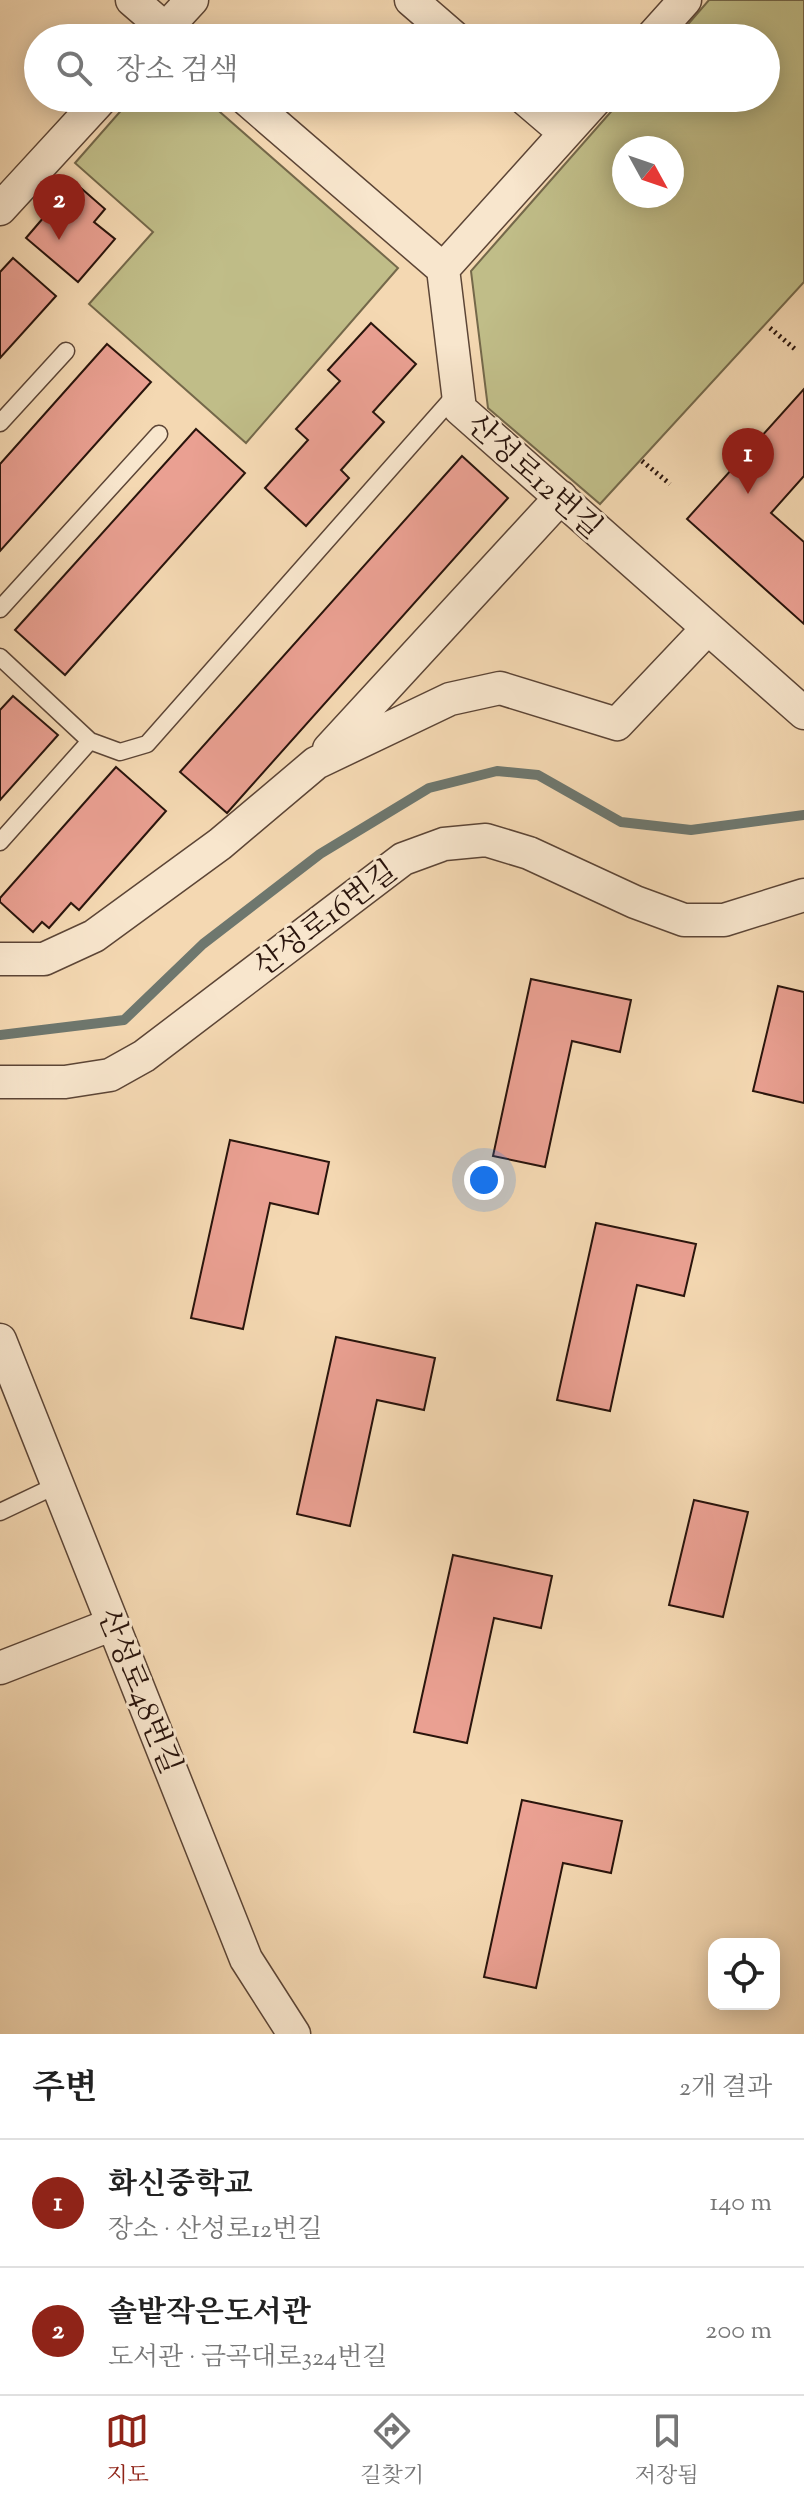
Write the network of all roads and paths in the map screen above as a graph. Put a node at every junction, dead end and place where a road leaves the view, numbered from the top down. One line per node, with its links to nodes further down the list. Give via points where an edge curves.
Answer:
1 (132, 0): 5 (street)
2 (192, 0): 6 (street)
3 (411, 0): 7 (street)
4 (685, 0): 8 (street)
5 (155, 24)
6 (174, 24)
7 (439, 24)
8 (664, 24)
9 (89, 112): 14 (street)
10 (261, 112): 15 (street)
11 (540, 112): 13 (street)
12 (584, 112): 13 (street)
13 (565, 133): 15 (street)
14 (0, 209)
15 (443, 269): 19 (street, 산성로12번길)
16 (770, 328): 17 (path)
17 (796, 350)
18 (66, 351): 20 (lane)
19 (458, 392): 24 (street, 산성로12번길, via 460,409); 29 (lane, via 147,744 120,752)
20 (0, 423)
21 (159, 434): 25 (lane)
22 (642, 461): 23 (path)
23 (670, 484)
24 (561, 497): 26 (street, 산성로12번길); 30 (street)
25 (0, 609)
26 (707, 629): 28 (street, 산성로12번길); 30 (street, via 617,724 500,688 450,699)
27 (2, 662): 29 (lane)
28 (804, 713)
29 (90, 741): 31 (lane)
30 (316, 763): 33 (street, via 220,844 94,936 44,959)
31 (0, 842)
32 (804, 895): 34 (street, 산성로16번길, via 724,920 684,920 529,853 486,840 444,844 403,859 144,1056 110,1075 65,1082)
33 (0, 959)
34 (0, 1082)
35 (0, 1340): 36 (street, 산성로48번길)
36 (55, 1486): 37 (lane); 38 (street, 산성로48번길)
37 (0, 1512)
38 (113, 1624): 39 (street); 40 (street, 산성로48번길, via 246,1959)
39 (0, 1668)
40 (294, 2034)

